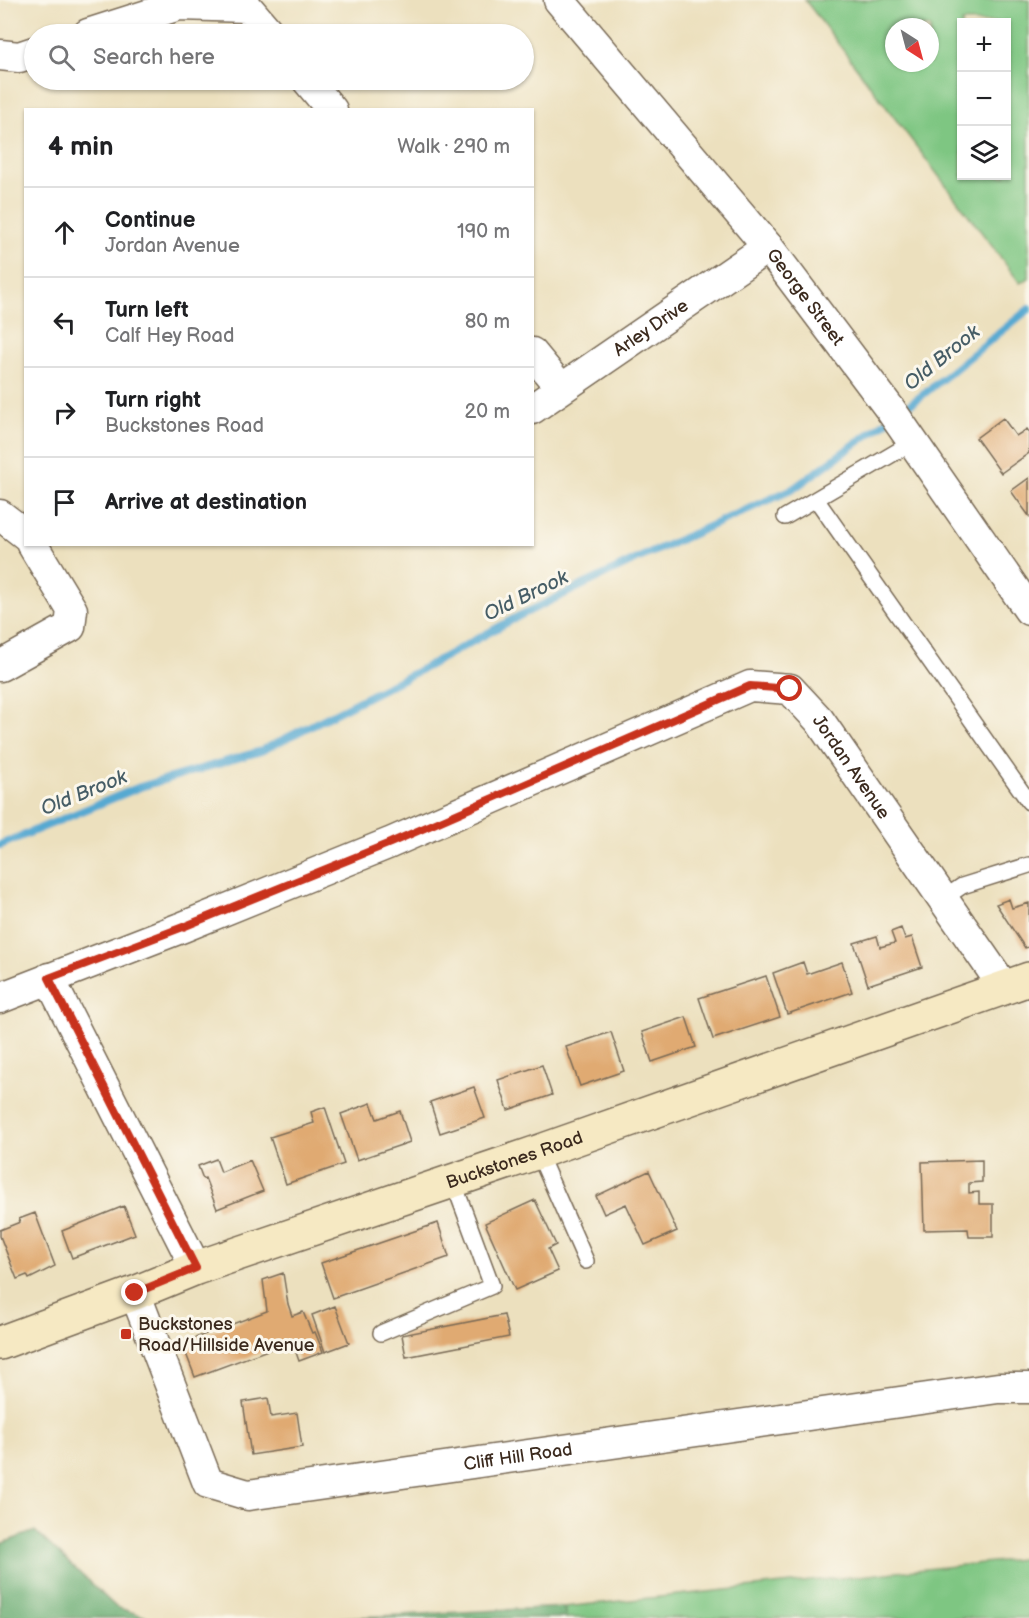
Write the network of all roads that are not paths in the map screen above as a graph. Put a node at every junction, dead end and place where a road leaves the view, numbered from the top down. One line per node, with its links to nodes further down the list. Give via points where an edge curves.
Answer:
1 (559, 0): 8 (street, George Street)
2 (119, 24): 3 (street, via 179,5 247,7)
3 (261, 24)
4 (0, 55): 5 (street)
5 (24, 55)
6 (315, 90): 7 (street)
7 (330, 108)
8 (768, 247): 10 (street, Arley Drive); 12 (street, George Street)
9 (534, 355): 10 (street)
10 (561, 388): 11 (street, Arley Drive)
11 (534, 408)
12 (911, 438): 13 (lane); 18 (street, George Street)
13 (816, 499): 15 (lane); 20 (lane)
14 (0, 515): 16 (street)
15 (785, 517)
16 (24, 533)
17 (33, 546): 19 (street, via 72,610 70,627)
18 (1029, 610)
19 (0, 666)
20 (1029, 802)
21 (1029, 865): 22 (lane, via 962,886)
22 (943, 899): 23 (street, Jordan Avenue, via 819,720 790,689 750,686 390,843); 24 (street, Jordan Avenue)
23 (49, 978): 25 (street, Jordan Avenue); 29 (street)
24 (1016, 983): 26 (main road, Buckstones Road)
25 (0, 998)
26 (538, 1152): 27 (main road, Buckstones Road); 28 (lane)
27 (453, 1181): 29 (main road, Buckstones Road); 31 (lane, via 492,1286)
28 (586, 1261)
29 (196, 1268): 30 (main road, Buckstones Road)
30 (135, 1293): 32 (main road, Buckstones Road); 33 (street, Cliff Hill Road, via 208,1483 248,1495 998,1388)
31 (381, 1333)
32 (0, 1343)
33 (1029, 1389)

